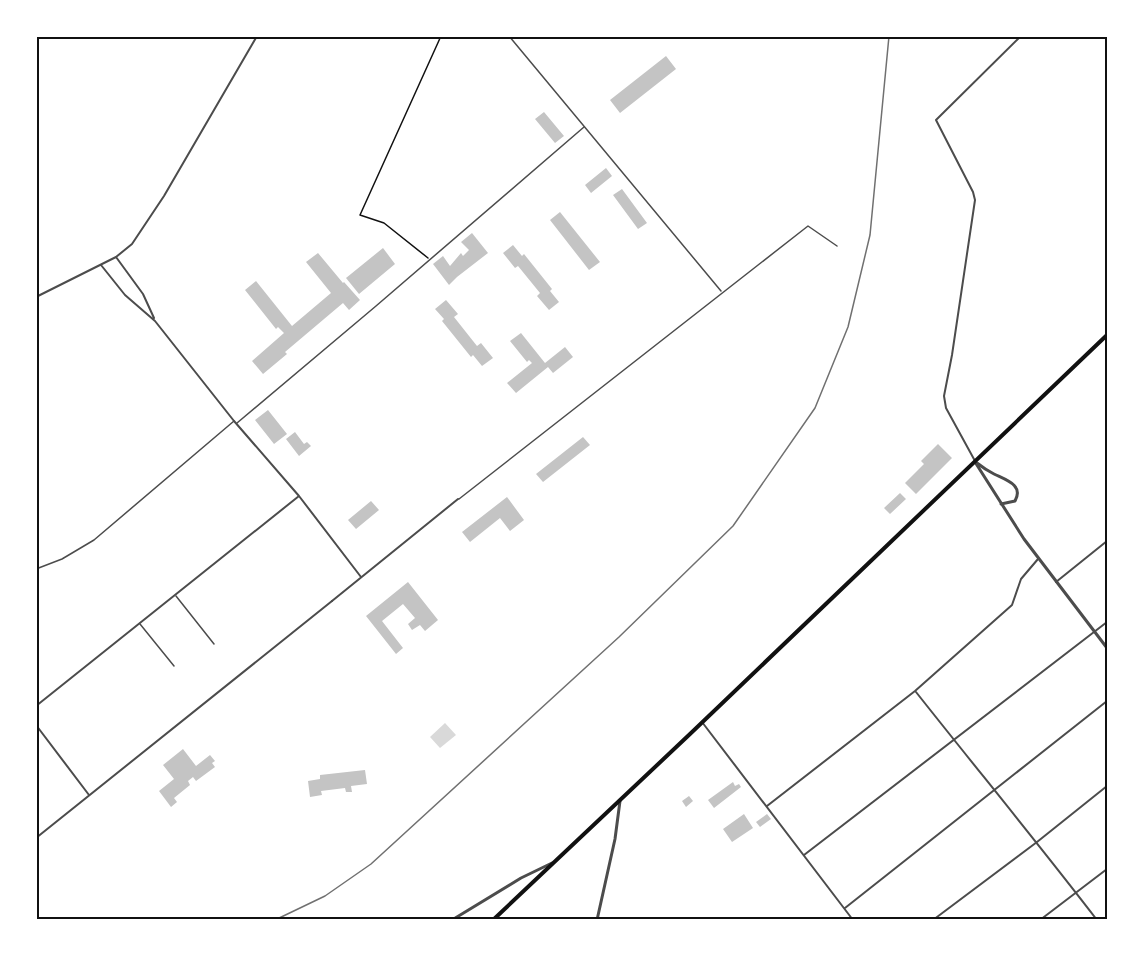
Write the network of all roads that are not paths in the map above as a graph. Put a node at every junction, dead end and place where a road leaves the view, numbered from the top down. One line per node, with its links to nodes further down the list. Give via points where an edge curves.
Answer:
1 (257, 36): 6 (street, via 164,196 132,244)
2 (509, 36): 4 (lane)
3 (1021, 36): 13 (street, via 936,120 975,200 944,396 946,408)
4 (584, 126): 8 (lane); 12 (lane)
5 (837, 246): 8 (lane, via 808,226)
6 (116, 257): 7 (street); 10 (street, via 143,294)
7 (101, 265): 9 (street); 10 (street, via 125,296)
8 (722, 293): 15 (lane)
9 (36, 297)
10 (155, 321): 12 (street)
11 (1107, 335): 13 (main road)
12 (235, 422): 14 (street); 19 (lane, via 94,540)
13 (975, 462): 16 (street); 16 (street, via 1017,489 1015,501); 32 (main road)
14 (299, 496): 20 (street); 22 (street)
15 (458, 499): 20 (street)
16 (1001, 504): 18 (street)
17 (1107, 541): 21 (street)
18 (1038, 559): 21 (street); 29 (street, via 1021,579 1012,605)
19 (36, 569)
20 (361, 577): 37 (street)
21 (1056, 582): 25 (street)
22 (175, 595): 24 (street); 26 (lane)
23 (1107, 622): 25 (street)
24 (140, 623): 28 (lane); 31 (street)
25 (1094, 633): 27 (street); 34 (street)
26 (214, 645)
27 (1107, 648)
28 (174, 666)
29 (915, 691): 34 (street); 39 (street)
30 (1107, 701): 36 (street)
31 (36, 706)
32 (702, 722): 38 (main road); 39 (street)
33 (36, 725): 37 (street)
34 (955, 741): 36 (street); 42 (street)
35 (1107, 786): 41 (street)
36 (994, 791): 41 (street); 46 (street)
37 (89, 795): 40 (street)
38 (620, 800): 43 (main road); 49 (street)
39 (766, 806): 42 (street)
40 (36, 838)
41 (1037, 842): 45 (street); 51 (street)
42 (804, 855): 46 (street)
43 (553, 862): 47 (street); 48 (main road)
44 (1107, 869): 45 (street)
45 (1076, 892): 52 (street); 53 (street)
46 (845, 908): 50 (street)
47 (452, 920)
48 (493, 920)
49 (597, 920)
50 (854, 920)
51 (933, 920)
52 (1040, 920)
53 (1097, 920)

